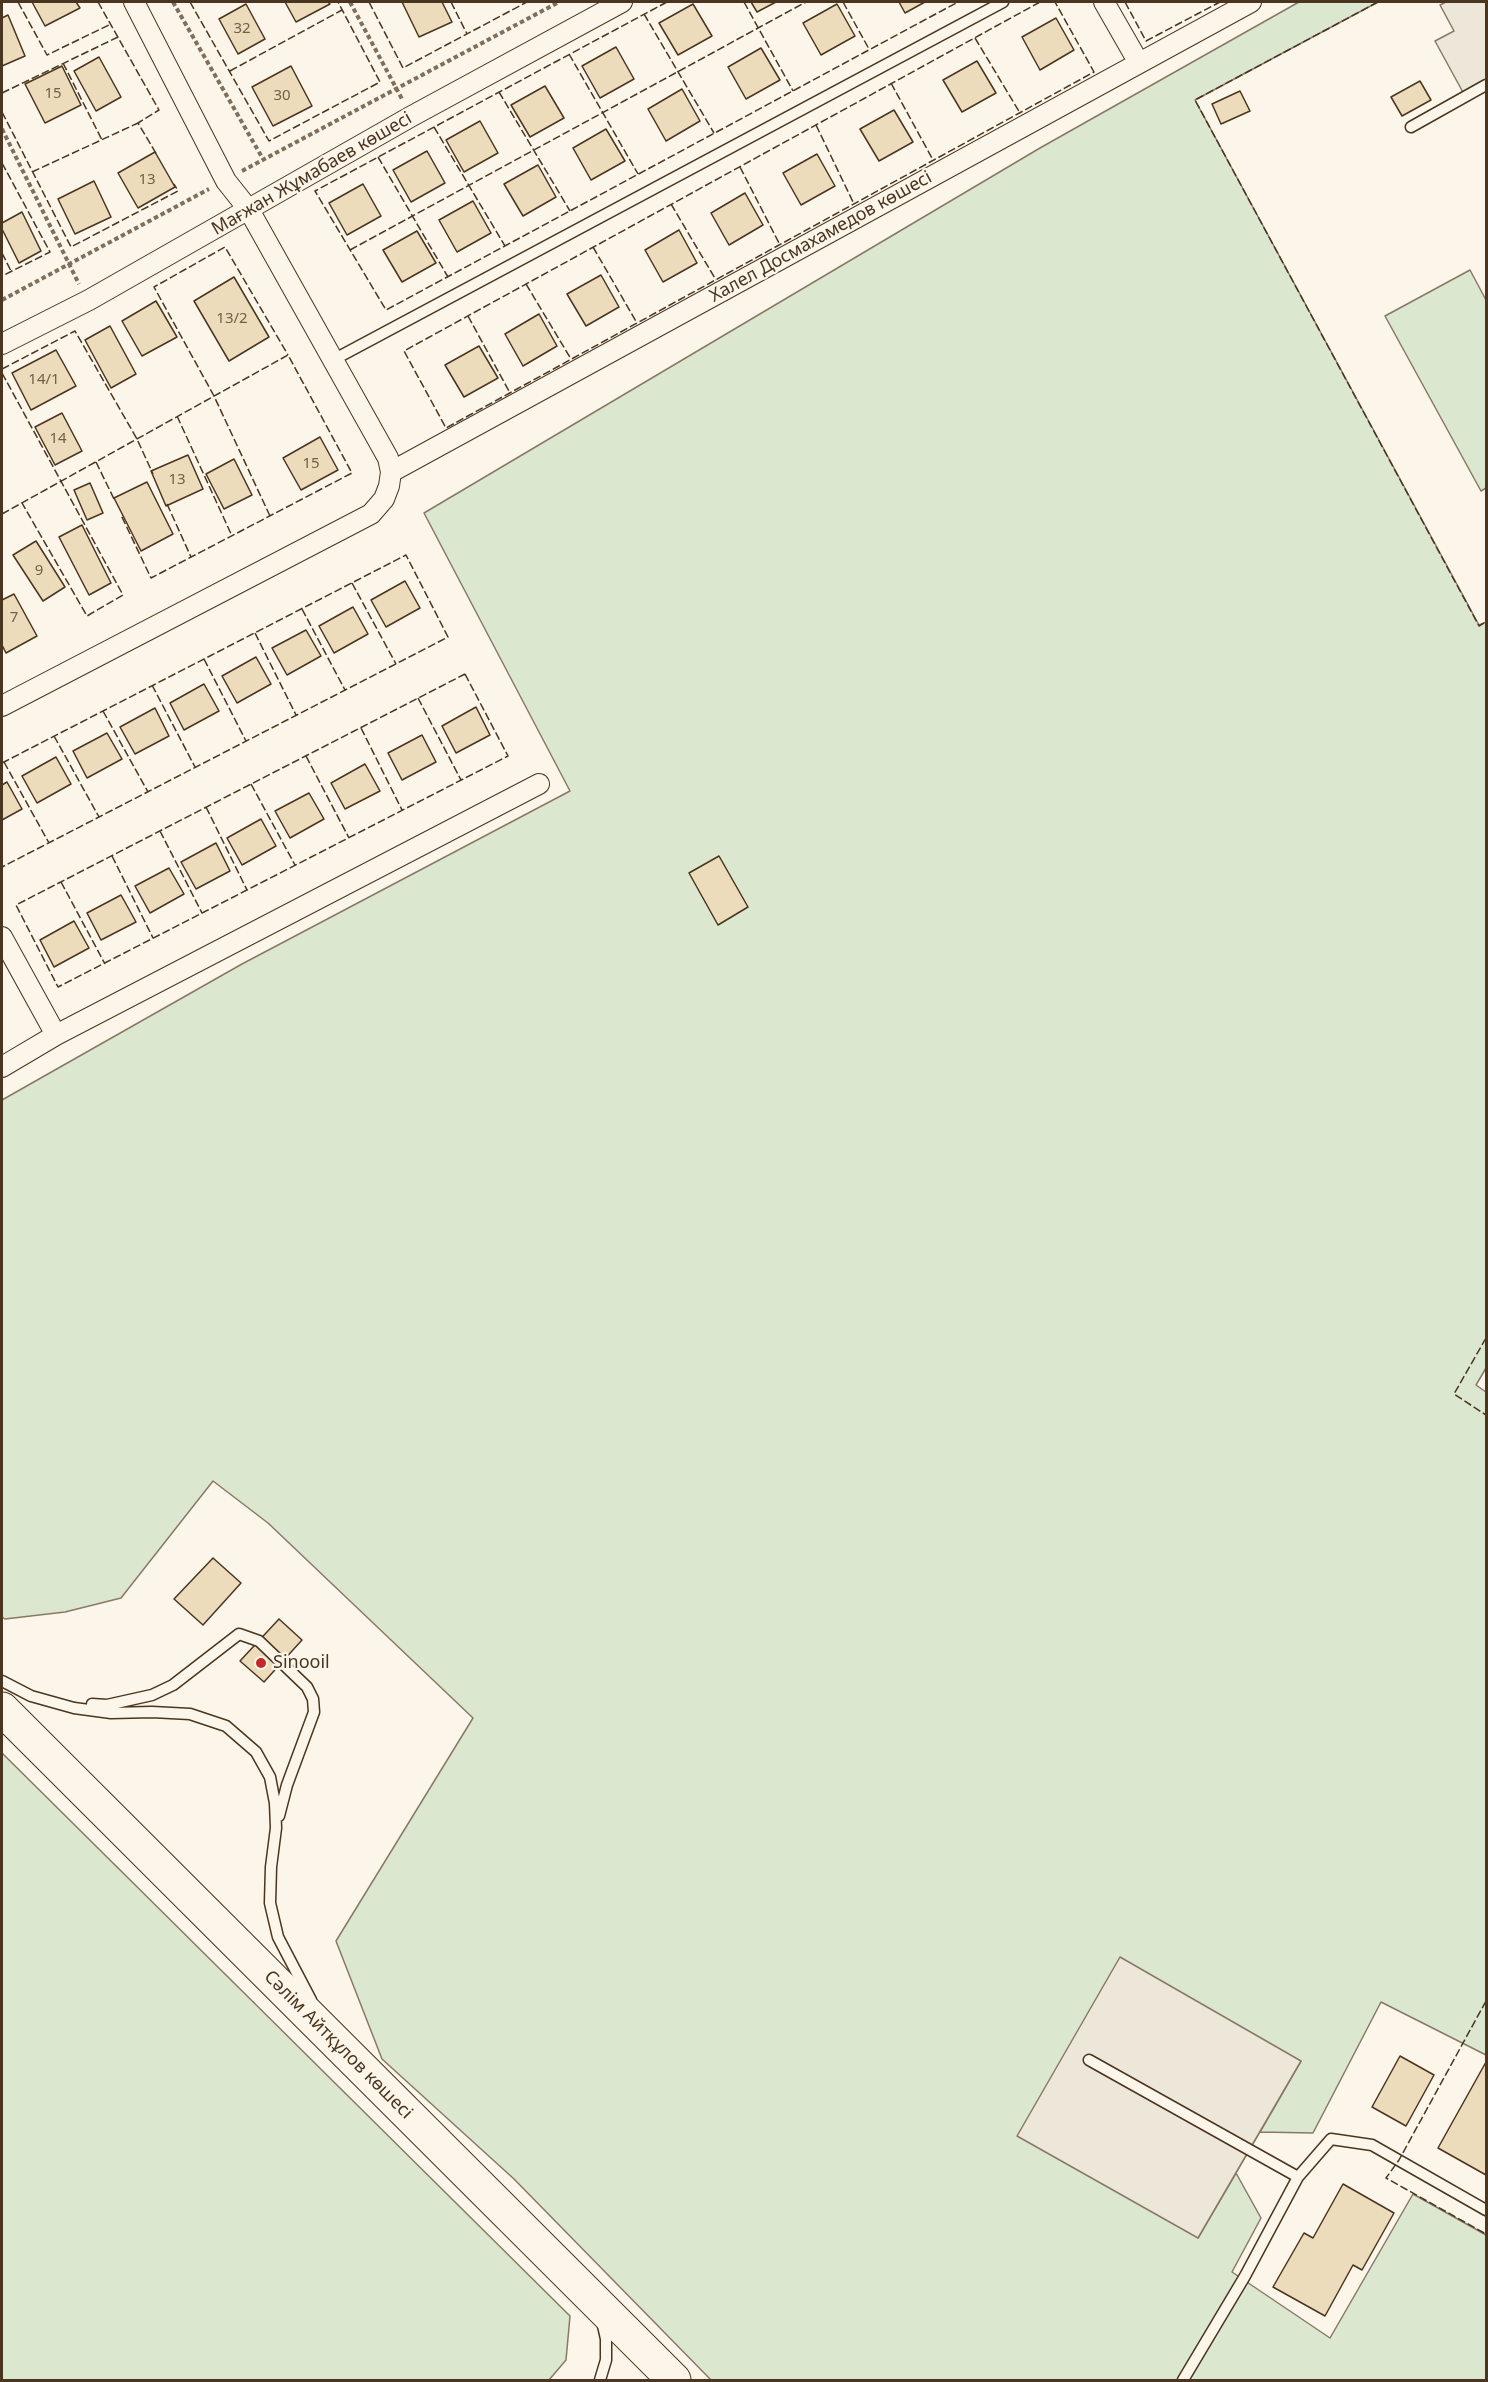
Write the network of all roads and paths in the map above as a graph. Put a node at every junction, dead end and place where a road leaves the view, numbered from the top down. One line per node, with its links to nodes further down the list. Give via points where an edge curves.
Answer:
1 (134, 2): 16 (street)
2 (173, 2): 15 (path)
3 (351, 2): 11 (path)
4 (559, 2): 11 (path)
5 (622, 2): 12 (street, Мағжан Жұмабаев көшесі)
6 (1003, 2): 22 (lane)
7 (1104, 2): 9 (street)
8 (1251, 2): 9 (street, Халел Досмахамедов көшесі)
9 (1139, 63): 23 (street, Халел Досмахамедов көшесі)
10 (1486, 85): 13 (lane)
11 (396, 90): 12 (path); 15 (path)
12 (412, 116): 17 (street, Мағжан Жұмабаев көшесі)
13 (1411, 127)
14 (2, 129): 18 (path)
15 (263, 159): 16 (path)
16 (226, 181): 17 (street); 18 (path)
17 (249, 210): 20 (street, Мағжан Жұмабаев көшесі); 22 (street)
18 (68, 264): 19 (path); 20 (path)
19 (2, 300)
20 (89, 300): 21 (street, Мағжан Жұмабаев көшесі)
21 (2, 344)
22 (333, 360): 23 (street, via 388,458)
23 (391, 472): 24 (street, via 384,499 371,514)
24 (2, 706)
25 (539, 784): 27 (street)
26 (2, 937): 27 (street)
27 (56, 1035): 28 (street)
28 (2, 1067)
29 (2, 1681): 30 (lane)
30 (31, 1696): 32 (lane, via 111,1713 190,1714 226,1726 256,1752 270,1777); 32 (lane, via 107,1705 131,1701 173,1684 239,1634 259,1641 307,1687 314,1705)
31 (2, 1709): 33 (highway, Сәлім Айтқұлов көшесі)
32 (276, 1828): 33 (lane, via 270,1904 278,1937)
33 (333, 2040): 37 (highway, Сәлім Айтқұлов көшесі)
34 (1089, 2060): 35 (lane)
35 (1298, 2176): 36 (lane, via 1331,2139 1372,2145); 40 (lane)
36 (1486, 2210)
37 (592, 2299): 38 (lane, via 606,2339 606,2360); 39 (highway, Сәлім Айтқұлов көшесі)
38 (600, 2380)
39 (674, 2380)
40 (1183, 2380)

